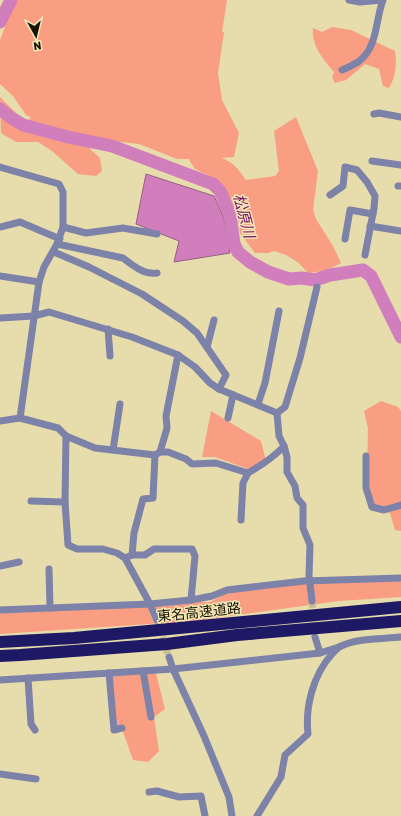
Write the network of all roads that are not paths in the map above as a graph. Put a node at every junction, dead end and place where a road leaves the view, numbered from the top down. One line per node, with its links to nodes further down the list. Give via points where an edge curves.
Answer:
1 (349, 0): 2 (street)
2 (382, 0): 3 (street, via 373,44 358,62)
3 (342, 70)
4 (374, 114): 5 (street)
5 (401, 117)
6 (372, 161): 7 (street)
7 (401, 165)
8 (0, 167): 13 (street, via 59,184 63,192)
9 (330, 195): 10 (street, via 342,186 345,167 357,170 375,196)
10 (373, 214): 11 (street); 16 (street, via 350,210)
11 (370, 226): 14 (street); 19 (street)
12 (0, 227): 17 (street, via 18,220)
13 (63, 227): 15 (street, via 86,233 123,228); 17 (street)
14 (401, 231)
15 (157, 234)
16 (345, 238)
17 (58, 242): 18 (street); 20 (street, via 123,258 150,274)
18 (54, 252): 22 (street, via 44,267); 29 (street, via 142,294 183,321 197,333)
19 (364, 255)
20 (157, 273)
21 (0, 276): 22 (street)
22 (39, 282): 25 (street)
23 (318, 287): 36 (street, via 285,407)
24 (280, 311): 35 (street)
25 (34, 316): 26 (street); 28 (street, via 49,312); 37 (street)
26 (0, 318)
27 (214, 320): 29 (street)
28 (108, 329): 30 (street); 31 (street)
29 (207, 347): 32 (street, via 226,375)
30 (178, 355): 32 (street); 43 (street, via 166,416 167,428)
31 (110, 356)
32 (219, 389): 33 (street)
33 (233, 395): 35 (street); 38 (street)
34 (120, 404): 42 (street)
35 (258, 404): 36 (street)
36 (277, 412): 41 (street, via 279,436)
37 (20, 418): 39 (street); 40 (street, via 58,428)
38 (228, 418)
39 (0, 421)
40 (66, 436): 42 (street, via 95,448); 47 (street)
41 (284, 446): 45 (street, via 263,465); 55 (street, via 287,472 295,486 297,498 303,505 303,528 310,545)
42 (112, 450): 43 (street)
43 (158, 454): 45 (street, via 168,452 192,464 216,463); 50 (street, via 153,498 142,499)
44 (366, 456): 48 (street, via 366,488 372,507 384,510)
45 (248, 473): 49 (street, via 243,483)
46 (31, 501): 47 (street)
47 (65, 502): 50 (street, via 68,545 77,549 103,549)
48 (401, 505)
49 (241, 520)
50 (128, 557): 56 (street, via 145,555 154,549 192,549 195,556); 58 (street)
51 (19, 562): 52 (street)
52 (0, 566)
53 (49, 569): 60 (street)
54 (401, 578): 55 (street)
55 (310, 580): 56 (street, via 227,590); 57 (street)
56 (191, 600): 58 (street)
57 (312, 601)
58 (150, 604): 60 (street); 62 (street)
59 (401, 607): 66 (highway, 東名高速道路, via 74,638)
60 (50, 608): 61 (street)
61 (0, 610)
62 (157, 620)
63 (401, 621): 69 (highway, 東名高速道路, via 167,644)
64 (316, 637): 68 (street)
65 (401, 637): 67 (street, via 351,642)
66 (0, 642)
67 (339, 647): 68 (street); 84 (street, via 328,659 312,687 306,725 308,734 285,755 281,777)
68 (320, 653): 71 (street)
69 (0, 656)
70 (169, 657): 71 (street)
71 (172, 669): 72 (street); 83 (street, via 204,736 229,798)
72 (143, 671): 73 (street); 76 (street)
73 (109, 673): 74 (street); 77 (street, via 114,730)
74 (28, 678): 75 (street); 78 (street, via 31,724)
75 (0, 680)
76 (151, 717)
77 (122, 728)
78 (35, 730)
79 (0, 774): 80 (street)
80 (36, 779)
81 (148, 792): 82 (street, via 157,791 179,797 201,796)
82 (204, 816)
83 (232, 816)
84 (257, 816)

